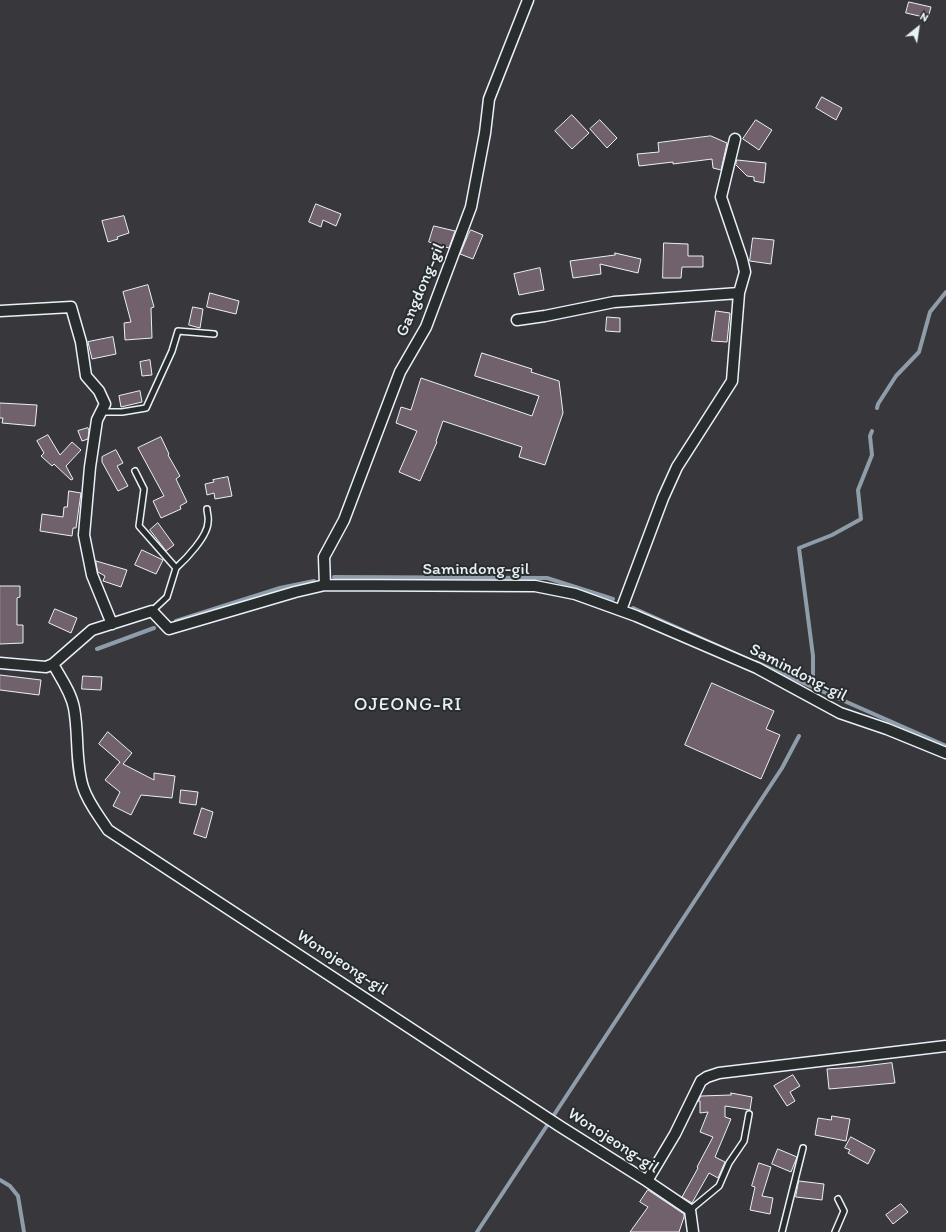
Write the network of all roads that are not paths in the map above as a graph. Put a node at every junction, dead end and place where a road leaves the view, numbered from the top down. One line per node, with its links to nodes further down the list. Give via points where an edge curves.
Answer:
1 (528, 0): 11 (street, Gangdong-gil, via 489,99 471,207 426,327 400,372 344,520 324,557)
2 (735, 139): 3 (street, via 722,197 745,272)
3 (739, 293): 5 (street, via 614,302); 12 (street, via 732,381 677,467)
4 (0, 311): 7 (street, via 71,307 81,342 86,376 99,391 105,404)
5 (517, 320)
6 (214, 334): 7 (lane, via 178,331 172,351 146,408)
7 (101, 412): 14 (street, via 97,420 90,467 84,535 92,575)
8 (135, 471): 10 (lane, via 144,489 139,526)
9 (207, 509): 10 (lane, via 208,522 202,537)
10 (176, 568): 13 (lane, via 167,597)
11 (325, 585): 12 (street, Samindong-gil, via 535,586 575,594); 13 (street, Samindong-gil, via 169,629)
12 (621, 610): 17 (street, Samindong-gil, via 757,668 840,713)
13 (152, 612): 14 (street)
14 (112, 624): 16 (street, via 92,630)
15 (0, 662): 16 (street, via 46,667)
16 (53, 664): 21 (street, Wonojeong-gil, via 69,692 74,707 83,786 90,803 108,830)
17 (946, 753)
18 (946, 1046): 21 (street, via 755,1068 707,1077 701,1081 675,1134)
19 (749, 1114): 23 (lane, via 744,1141 719,1186)
20 (803, 1148): 25 (lane)
21 (647, 1181): 23 (street, Wonojeong-gil)
22 (838, 1199): 26 (lane, via 844,1211)
23 (690, 1210): 24 (street)
24 (693, 1232)
25 (782, 1232)
26 (835, 1232)

